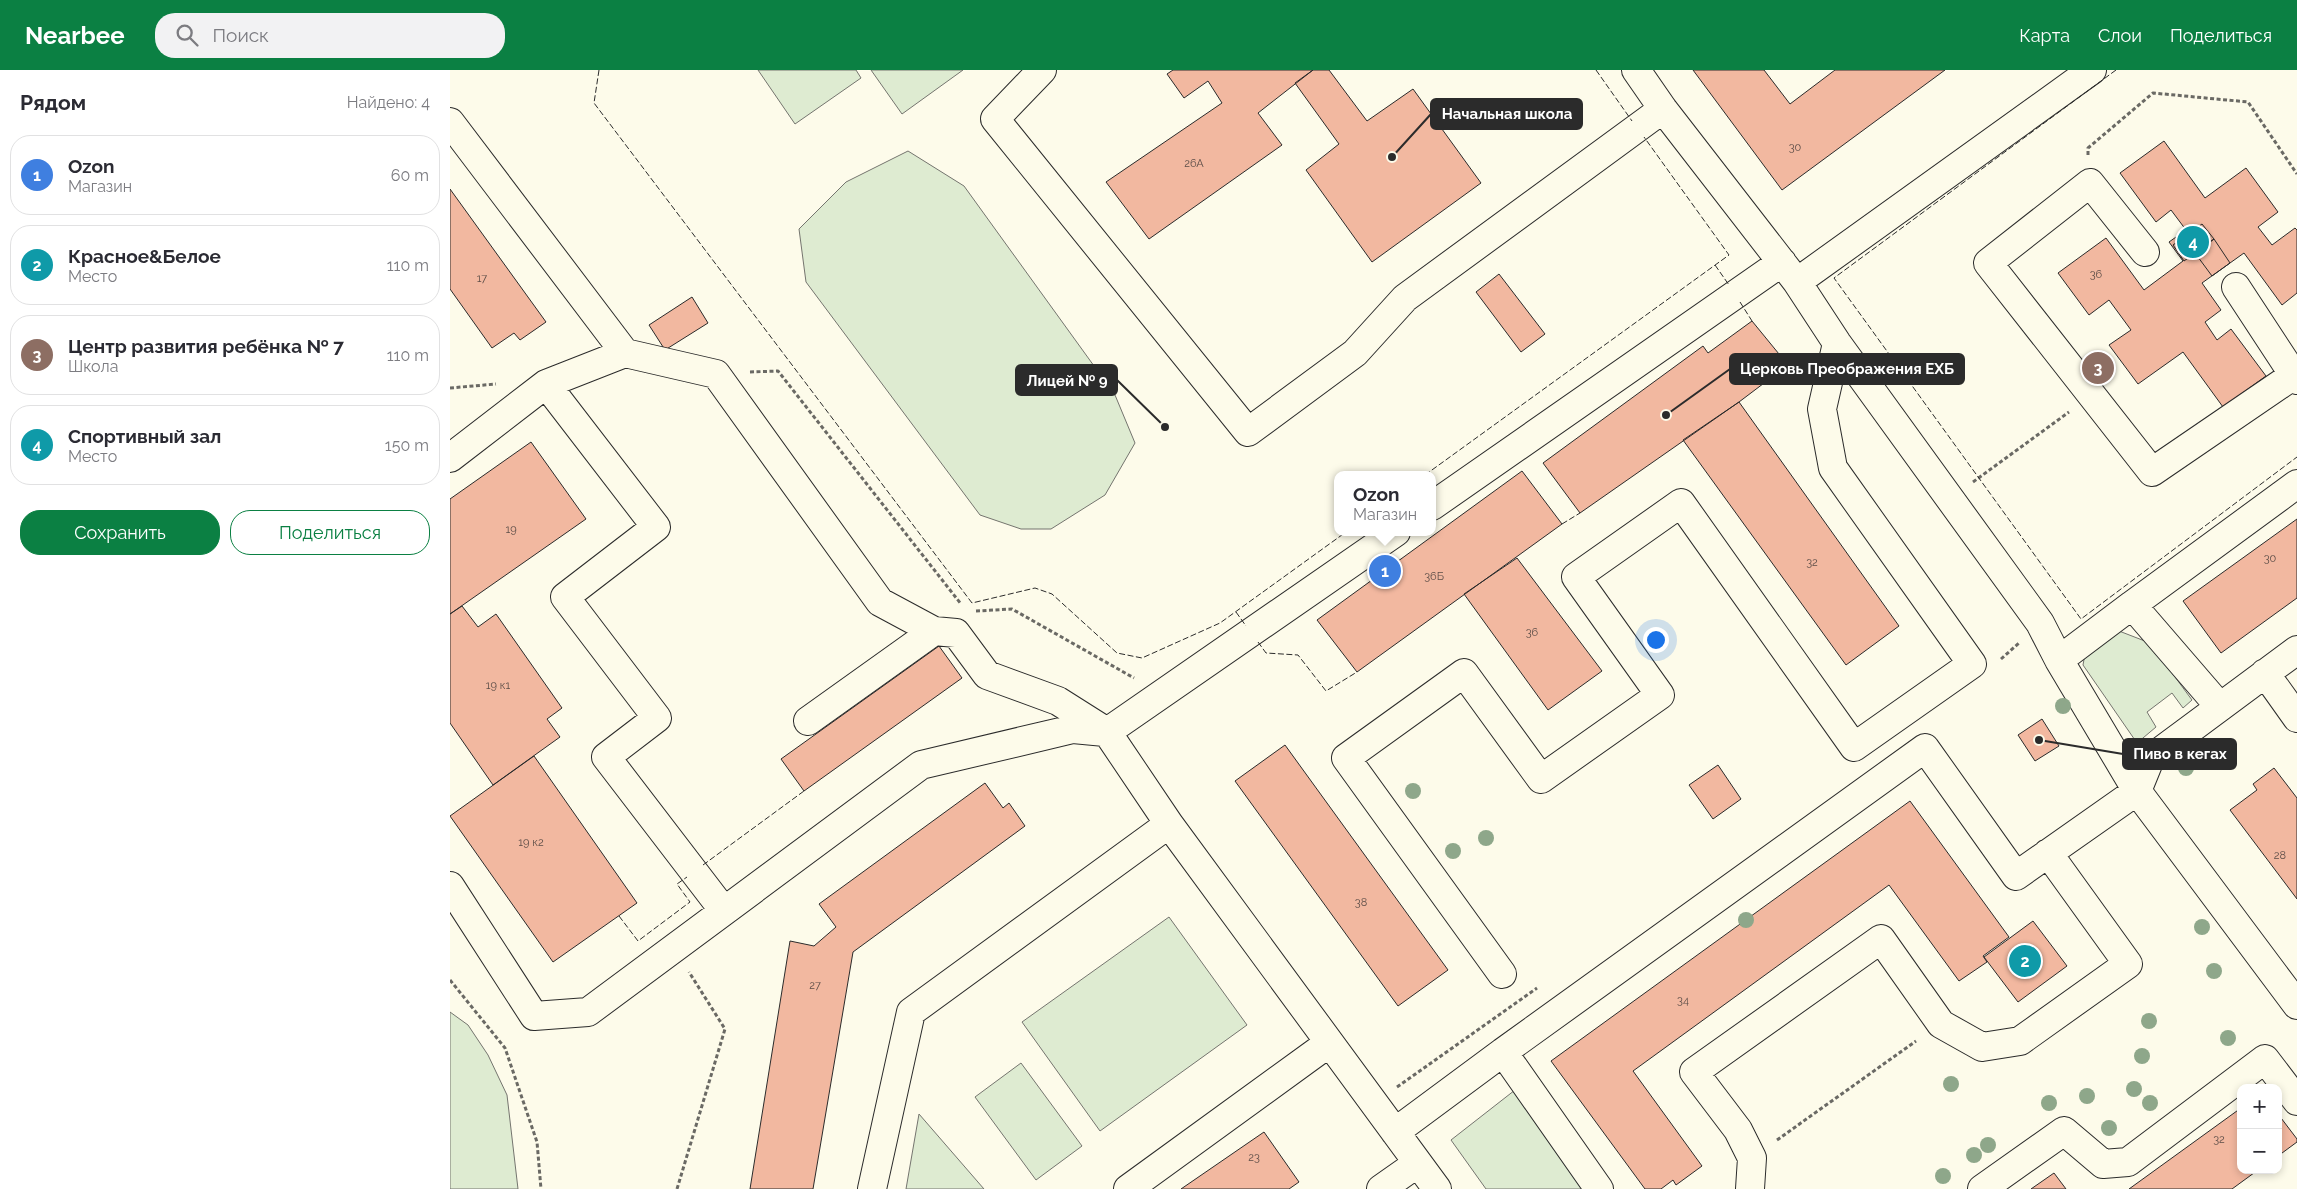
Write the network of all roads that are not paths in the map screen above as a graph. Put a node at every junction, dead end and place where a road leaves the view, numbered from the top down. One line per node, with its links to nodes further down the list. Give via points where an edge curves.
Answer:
1 (1042, 70): 4 (lane, via 995,119 1248,432 1354,353 1405,298)
2 (1636, 70): 4 (lane)
3 (2092, 70): 7 (lane)
4 (1663, 109): 7 (lane)
5 (450, 122): 10 (lane)
6 (2145, 252): 11 (lane, via 2090,183 1988,263 2152,472)
7 (1790, 272): 9 (lane); 15 (lane)
8 (2236, 287): 11 (lane)
9 (1837, 343): 20 (lane, via 2040,623); 31 (lane, via 1822,409 1833,468 1972,664 1854,747 1681,503 1576,577 1660,695 1541,779 1464,673 1346,758)
10 (625, 353): 12 (lane); 18 (lane, via 716,374 880,602)
11 (2295, 378)
12 (546, 384): 13 (lane); 30 (lane, via 656,528 564,597 657,718 606,757)
13 (450, 458)
14 (2297, 484): 17 (lane)
15 (1436, 503)
16 (1390, 536): 25 (lane)
17 (2132, 604): 20 (lane); 22 (lane)
18 (934, 631): 24 (lane); 25 (lane, via 956,633 987,675 1058,700)
19 (2297, 650): 21 (lane)
20 (2059, 660): 26 (lane)
21 (2265, 673): 22 (lane); 23 (lane)
22 (2220, 707): 26 (lane, via 2150,759)
23 (2297, 718)
24 (808, 721)
25 (1107, 732): 27 (lane); 30 (lane, via 1073,729 921,765)
26 (2138, 791): 28 (lane); 32 (lane)
27 (1169, 824): 33 (lane); 38 (lane, via 911,1012)
28 (2048, 853): 34 (lane, via 2016,876 1924,748); 43 (lane, via 2128,964 2020,1041 1982,1047 1942,1024 1881,939 1694,1072 1738,1130 1752,1158)
29 (450, 886): 30 (lane, via 534,1016 588,1012)
30 (724, 911)
31 (1502, 974)
32 (2297, 1005)
33 (1329, 1043): 36 (lane); 39 (lane)
34 (1503, 1052): 36 (lane); 42 (lane)
35 (2297, 1101): 44 (lane, via 2265,1059 2128,1162 2103,1164 2064,1131)
36 (1395, 1132): 37 (lane)
37 (1418, 1163): 40 (lane); 41 (lane)
38 (872, 1189)
39 (1128, 1189)
40 (1381, 1189)
41 (1438, 1189)
42 (1599, 1189)
43 (1750, 1189)
44 (1982, 1189)

